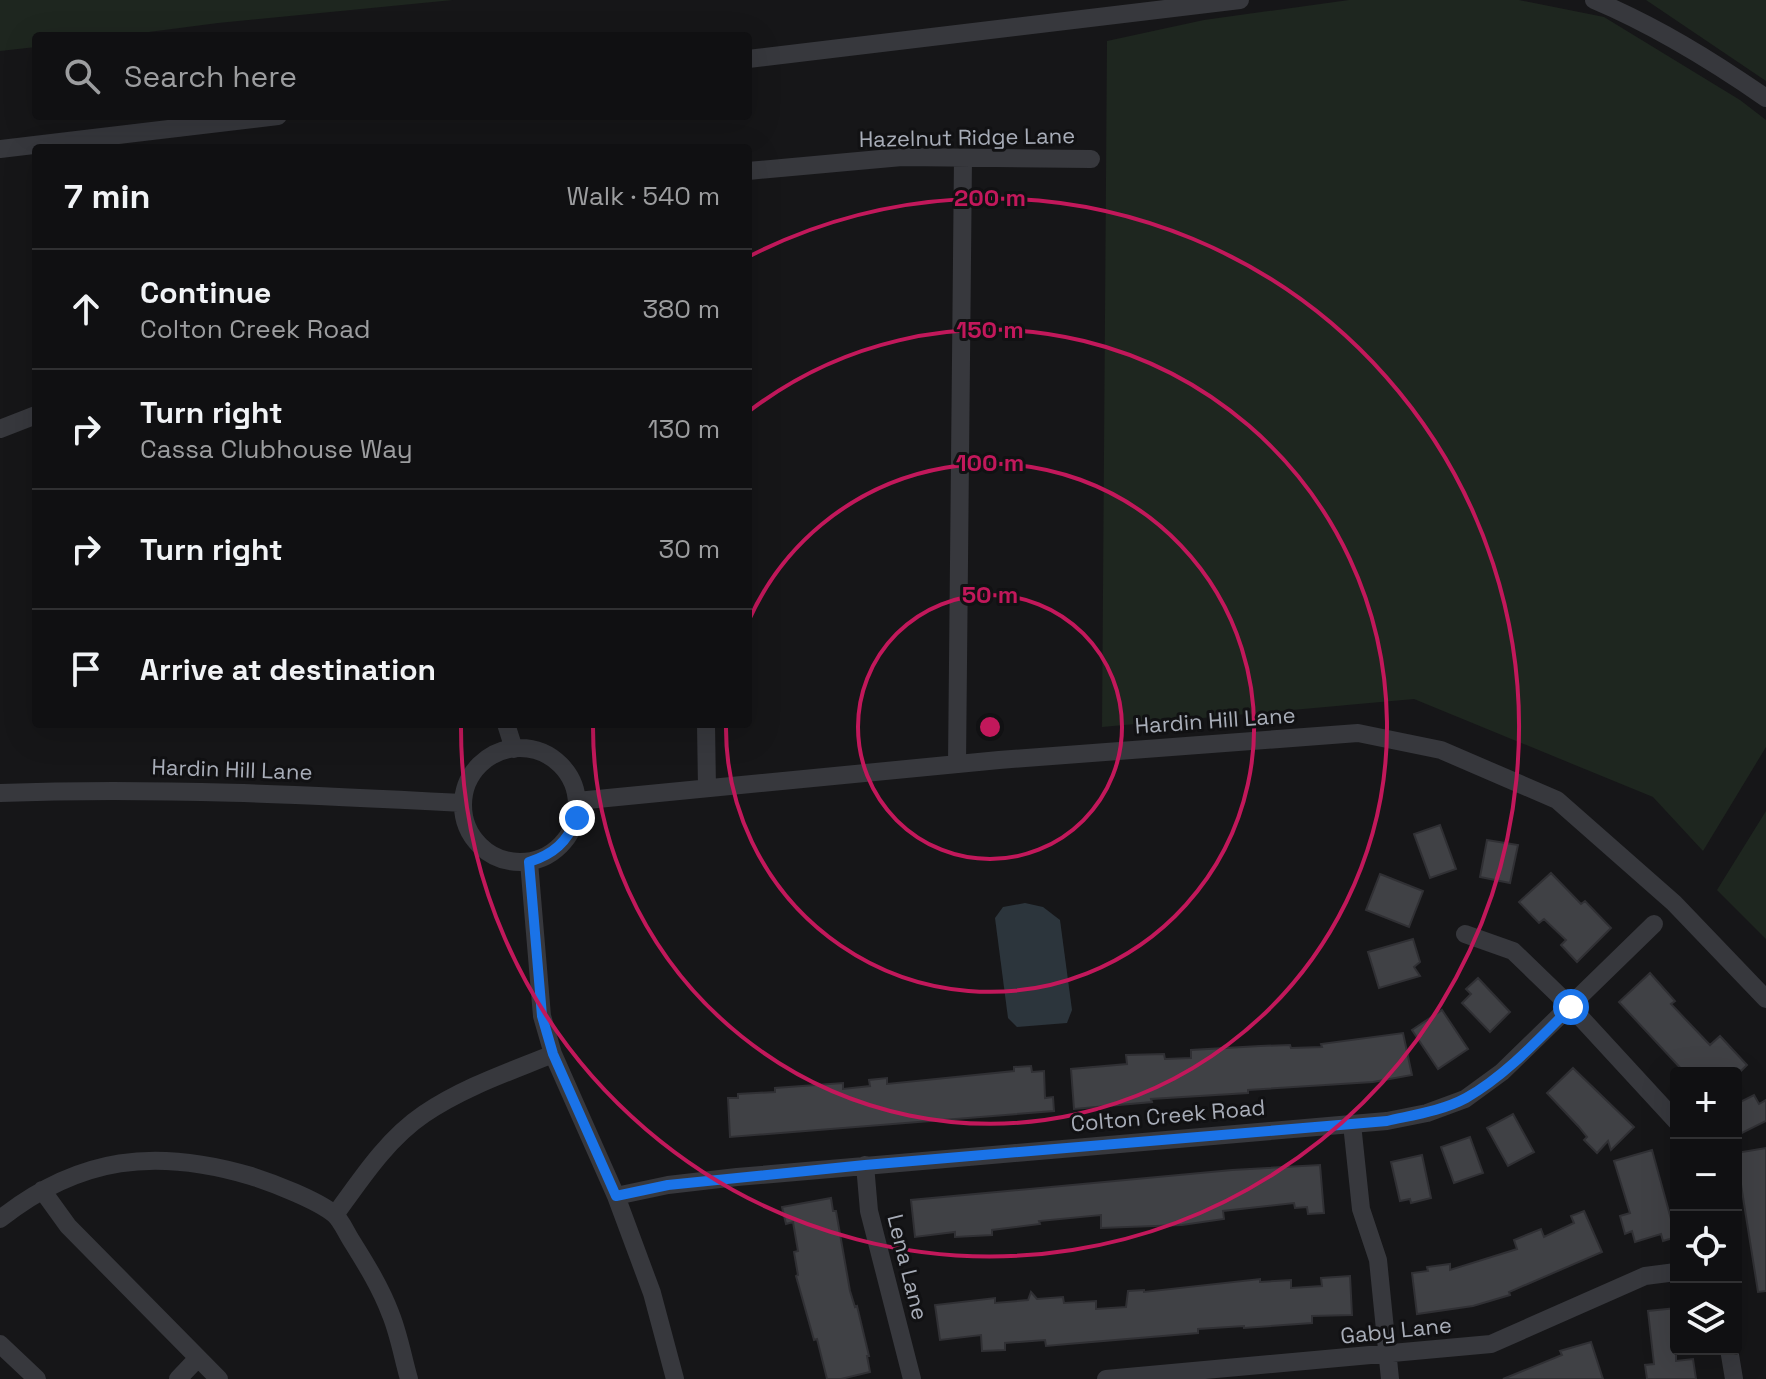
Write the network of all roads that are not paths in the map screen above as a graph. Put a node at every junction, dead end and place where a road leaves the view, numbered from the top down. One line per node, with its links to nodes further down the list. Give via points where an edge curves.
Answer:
1 (1240, 0): 3 (street)
2 (1594, 0): 4 (street, via 1643,21)
3 (752, 59)
4 (1766, 98)
5 (244, 120): 6 (street)
6 (42, 144)
7 (32, 145): 8 (street)
8 (0, 149)
9 (963, 158): 10 (street, Hazelnut Ridge Lane); 11 (street, Hazelnut Ridge Lane, via 902,157); 17 (street)
10 (1091, 159)
11 (752, 171)
12 (32, 417): 13 (street)
13 (0, 429)
14 (507, 728): 16 (street)
15 (706, 728): 18 (street)
16 (514, 749): 20 (street, via 532,749 564,768); 21 (street, via 484,761 473,773)
17 (957, 764): 18 (street, Hardin Hill Lane); 25 (street, Hardin Hill Lane, via 1358,733 1441,750 1557,800 1674,903)
18 (707, 788): 20 (street, Hardin Hill Lane)
19 (0, 793): 21 (street, Hardin Hill Lane, via 264,793)
20 (577, 801): 22 (street, via 570,834 553,852)
21 (463, 803): 22 (street, via 468,828 482,848 504,860)
22 (529, 862): 27 (street, via 542,1016)
23 (1654, 924): 26 (street, Colton Creek Road)
24 (1465, 934): 26 (street, via 1513,951)
25 (1766, 999)
26 (1571, 1007): 28 (street); 29 (street, Colton Creek Road, via 1465,1099 1427,1113)
27 (553, 1054): 32 (street); 33 (street, via 473,1086 422,1115 380,1154)
28 (1670, 1114)
29 (1352, 1124): 30 (street, Colton Creek Road); 37 (street, via 1361,1209 1378,1260)
30 (865, 1165): 32 (street, Colton Creek Road, via 668,1185); 45 (street, Lena Lane, via 869,1211)
31 (42, 1190): 33 (street, via 90,1168 175,1160 278,1184); 34 (street); 39 (street, via 68,1226)
32 (616, 1196): 44 (street, via 652,1293)
33 (335, 1215): 43 (street, via 391,1315)
34 (0, 1219)
35 (1670, 1273): 37 (street, Gaby Lane, via 1632,1281 1491,1344)
36 (0, 1344): 40 (street)
37 (1388, 1355): 46 (street, Gaby Lane); 47 (street)
38 (1730, 1355): 48 (street)
39 (197, 1359): 41 (street); 42 (street)
40 (37, 1379)
41 (178, 1379)
42 (219, 1379)
43 (409, 1379)
44 (675, 1379)
45 (912, 1379)
46 (1106, 1379)
47 (1390, 1379)
48 (1734, 1379)

